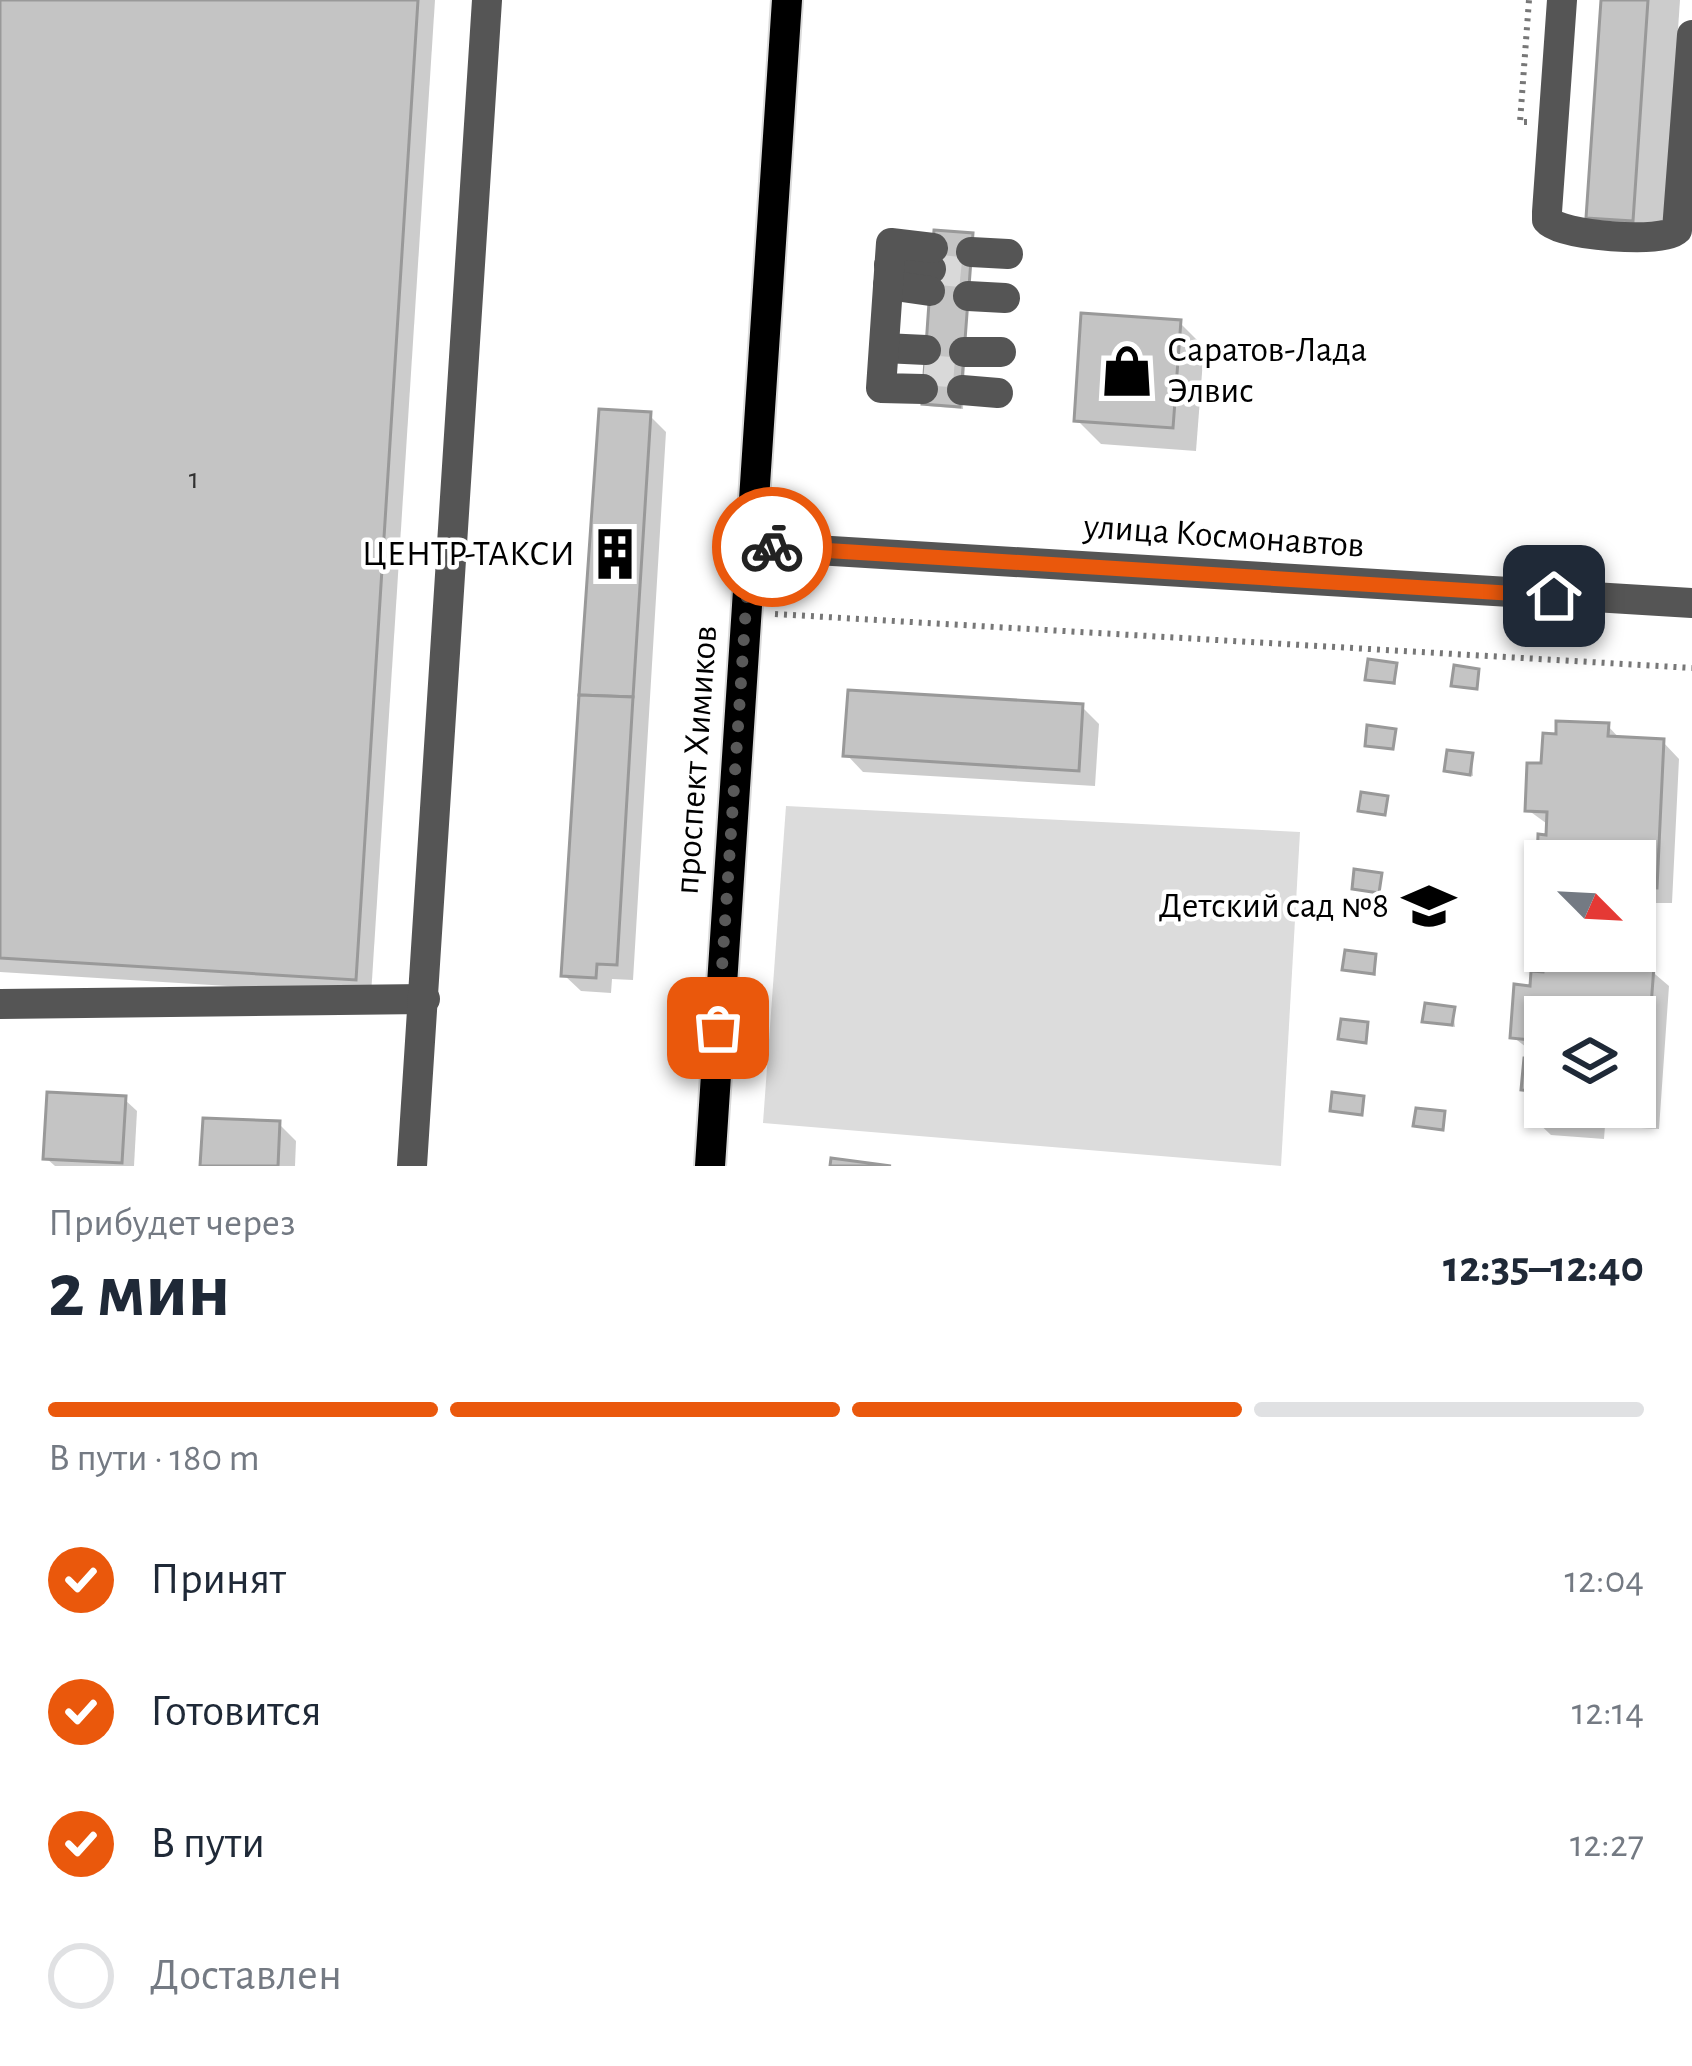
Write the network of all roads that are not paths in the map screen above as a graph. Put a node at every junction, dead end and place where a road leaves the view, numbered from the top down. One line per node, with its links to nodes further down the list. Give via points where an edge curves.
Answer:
1 (487, 0): 12 (street)
2 (787, 0): 10 (main road, проспект Химиков)
3 (1562, 0): 4 (street, via 1547,220 1562,231 1661,238 1677,230)
4 (1692, 35)
5 (889, 275): 5 (street, via 932,269 891,243); 7 (street, via 883,368)
6 (1007, 276): 6 (street, via 970,274)
7 (924, 370)
8 (963, 372): 9 (street)
9 (999, 374)
10 (750, 546): 11 (street, улица Космонавтов); 15 (main road, проспект Химиков)
11 (1692, 603)
12 (425, 999): 13 (street); 14 (street)
13 (0, 1004)
14 (412, 1166)
15 (710, 1166)

